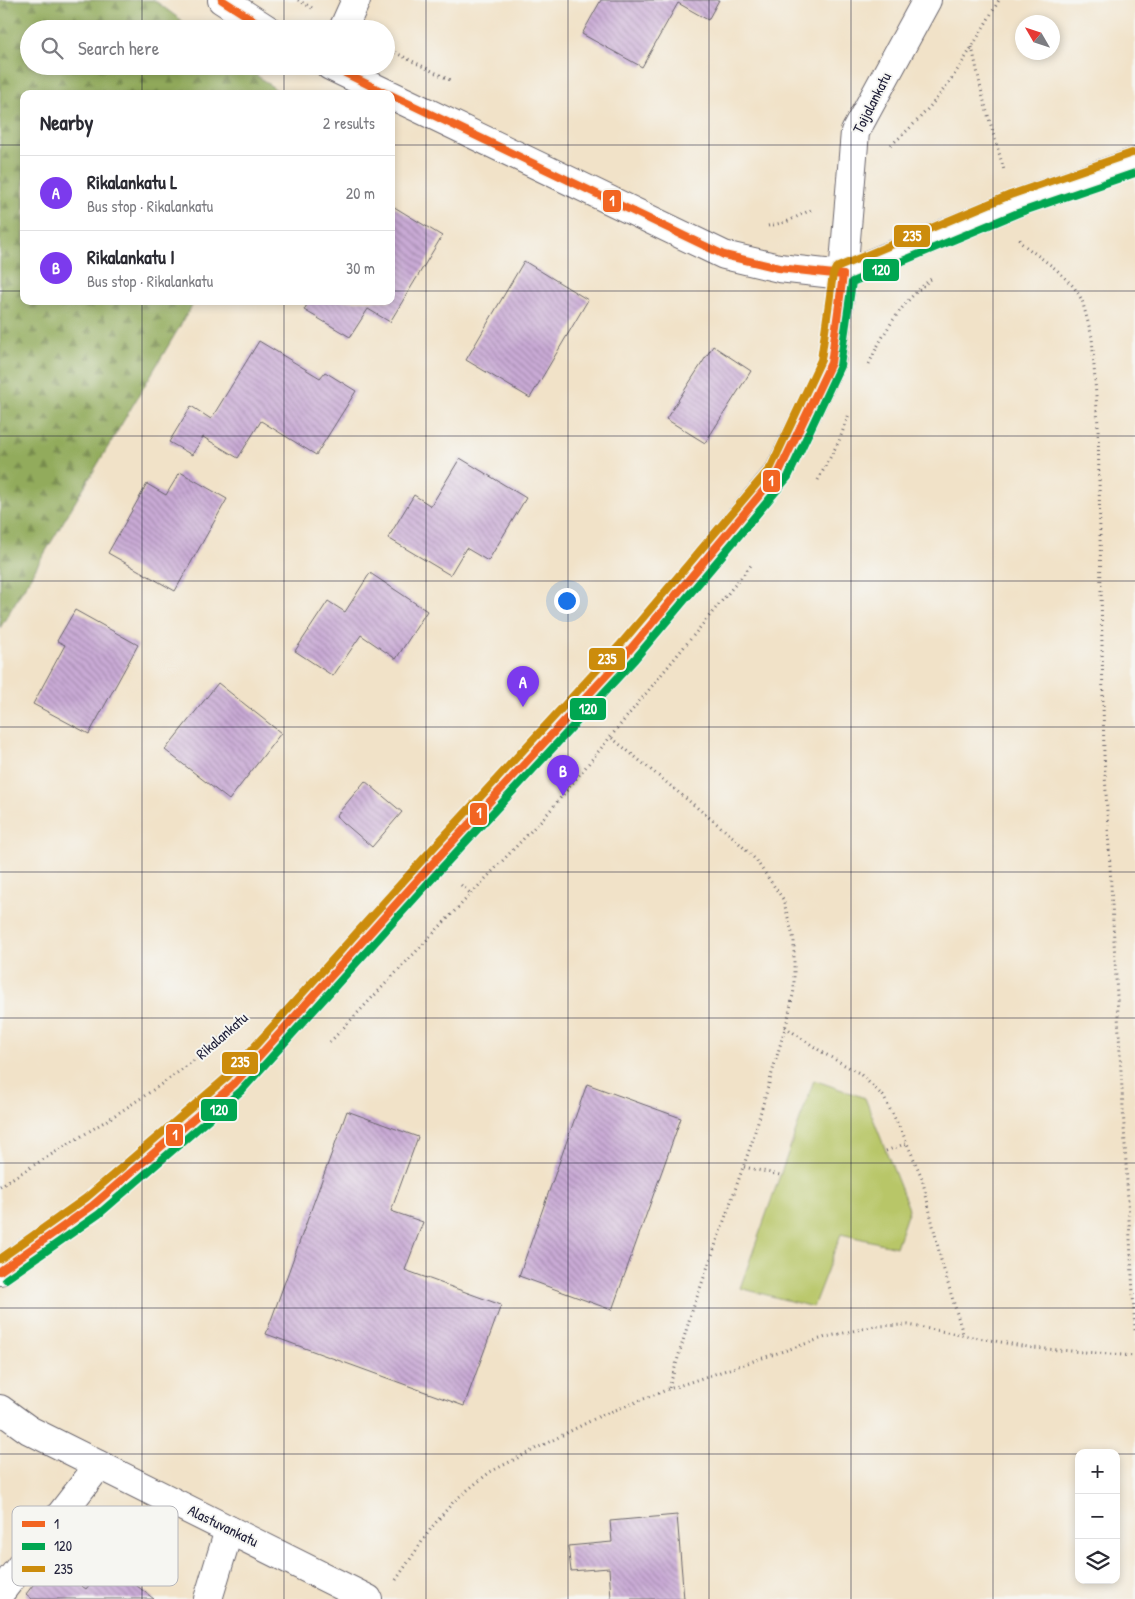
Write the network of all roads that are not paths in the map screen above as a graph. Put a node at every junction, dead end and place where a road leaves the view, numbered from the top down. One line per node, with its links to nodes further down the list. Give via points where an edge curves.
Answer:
1 (222, 0): 4 (street)
2 (356, 0): 5 (street)
3 (927, 0): 10 (street, Toijalankatu, via 855,132)
4 (253, 20)
5 (347, 20)
6 (349, 75): 7 (street)
7 (380, 90)
8 (395, 98): 10 (street, via 724,255 779,268)
9 (1135, 162): 10 (street, via 1014,204)
10 (843, 275): 11 (street, via 831,363 779,472 627,653 234,1084 92,1206)
11 (0, 1270)
12 (0, 1409): 13 (street, Alastuvankatu, via 29,1430)
13 (100, 1465): 14 (street); 15 (street, Alastuvankatu)
14 (68, 1506)
15 (229, 1530): 18 (street); 19 (street, Alastuvankatu)
16 (12, 1579): 17 (street)
17 (0, 1594)
18 (208, 1599)
19 (368, 1599)

